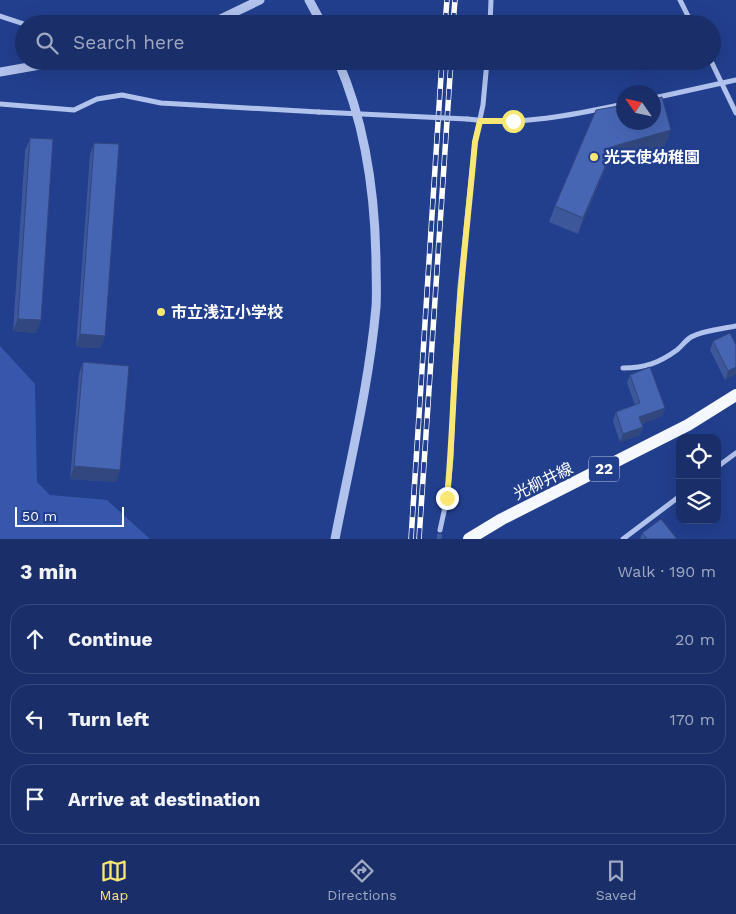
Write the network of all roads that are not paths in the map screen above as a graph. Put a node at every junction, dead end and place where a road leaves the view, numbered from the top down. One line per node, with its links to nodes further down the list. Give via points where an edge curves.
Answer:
1 (260, 0): 5 (street)
2 (309, 0): 6 (street)
3 (491, 0): 7 (street)
4 (680, 0): 8 (street)
5 (229, 15)
6 (317, 15)
7 (490, 15)
8 (688, 15)
9 (0, 16): 10 (street)
10 (15, 21)
11 (15, 69): 15 (street)
12 (342, 70): 30 (street, via 364,139 375,219 376,306 365,383)
13 (486, 70): 22 (street)
14 (716, 70): 17 (street)
15 (0, 72)
16 (736, 80): 17 (street)
17 (722, 83): 18 (street); 21 (street)
18 (661, 96)
19 (0, 104): 22 (street, bridge, via 74,110 97,99 122,95 161,103)
20 (616, 106): 22 (street, via 563,117)
21 (736, 113)
22 (480, 121): 29 (street, via 460,287 451,458)
23 (736, 326): 24 (street, via 700,333 661,360 641,368)
24 (623, 368)
25 (736, 395): 31 (main road, 光柳井線 / 22, via 688,425 502,519)
26 (736, 453): 27 (street)
27 (721, 464)
28 (676, 499): 32 (street)
29 (440, 530)
30 (335, 539)
31 (469, 539)
32 (623, 539)

